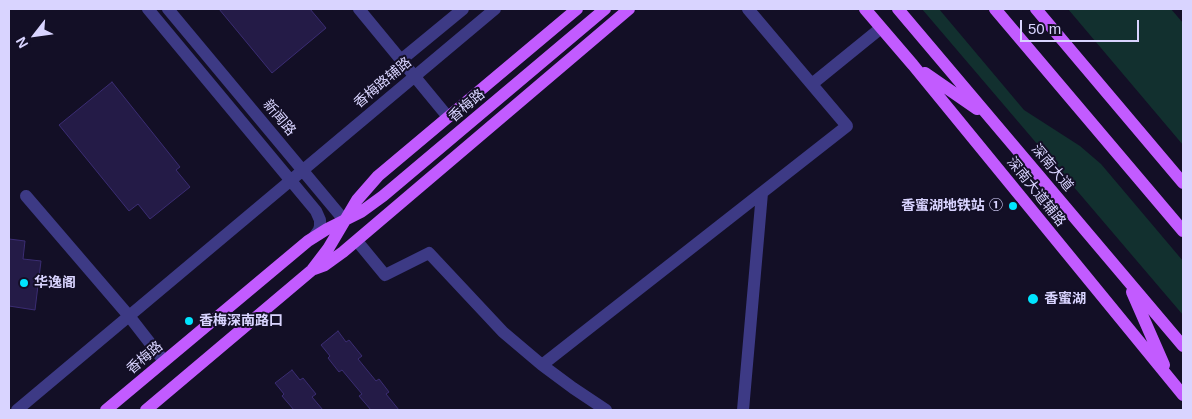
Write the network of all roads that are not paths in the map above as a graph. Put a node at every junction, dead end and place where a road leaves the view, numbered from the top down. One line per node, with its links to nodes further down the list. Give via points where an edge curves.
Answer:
1 (148, 9): 22 (street)
2 (168, 9): 21 (street, 新闻路)
3 (358, 9): 15 (street)
4 (463, 9): 15 (street)
5 (495, 9): 17 (street, 香梅路辅路)
6 (577, 9): 19 (main road, 香梅路)
7 (605, 9): 27 (main road, 香梅路, via 383,196)
8 (629, 9): 30 (main road)
9 (748, 9): 18 (street)
10 (865, 9): 14 (main road, 深南大道辅路)
11 (898, 9): 20 (main road, 深南大道)
12 (995, 9): 28 (main road)
13 (1036, 9): 23 (main road)
14 (881, 28): 16 (main road, 深南大道辅路); 18 (street)
15 (401, 60): 17 (street)
16 (913, 65): 20 (main road); 37 (main road, 深南大道辅路)
17 (414, 76): 19 (street); 21 (street, 香梅路辅路)
18 (812, 84): 24 (street, via 847,126)
19 (448, 117): 27 (main road, 香梅路, via 378,176)
20 (990, 118): 32 (main road, 深南大道)
21 (303, 170): 22 (street, 香梅路辅路); 27 (street, 新闻路)
22 (291, 180): 26 (street); 33 (street, 香梅路辅路)
23 (1183, 183)
24 (762, 193): 36 (street); 43 (street)
25 (26, 196): 33 (street)
26 (313, 208): 27 (street, via 327,218); 29 (street, via 320,220 320,228)
27 (344, 220): 29 (main road, 香梅路); 31 (main road, 香梅路)
28 (1183, 231)
29 (314, 237): 35 (main road, 香梅路)
30 (357, 241): 31 (main road, via 331,261); 36 (street, via 385,275 429,253 503,332)
31 (312, 270): 41 (main road, 香梅路)
32 (1126, 279): 34 (main road, 深南大道); 37 (main road)
33 (129, 316): 35 (street); 39 (street, 香梅路辅路)
34 (1183, 346)
35 (164, 361): 40 (main road, 香梅路)
36 (542, 365): 42 (street)
37 (1172, 382): 38 (main road, 深南大道辅路)
38 (1183, 395)
39 (17, 410)
40 (106, 410)
41 (146, 410)
42 (606, 410)
43 (743, 410)

